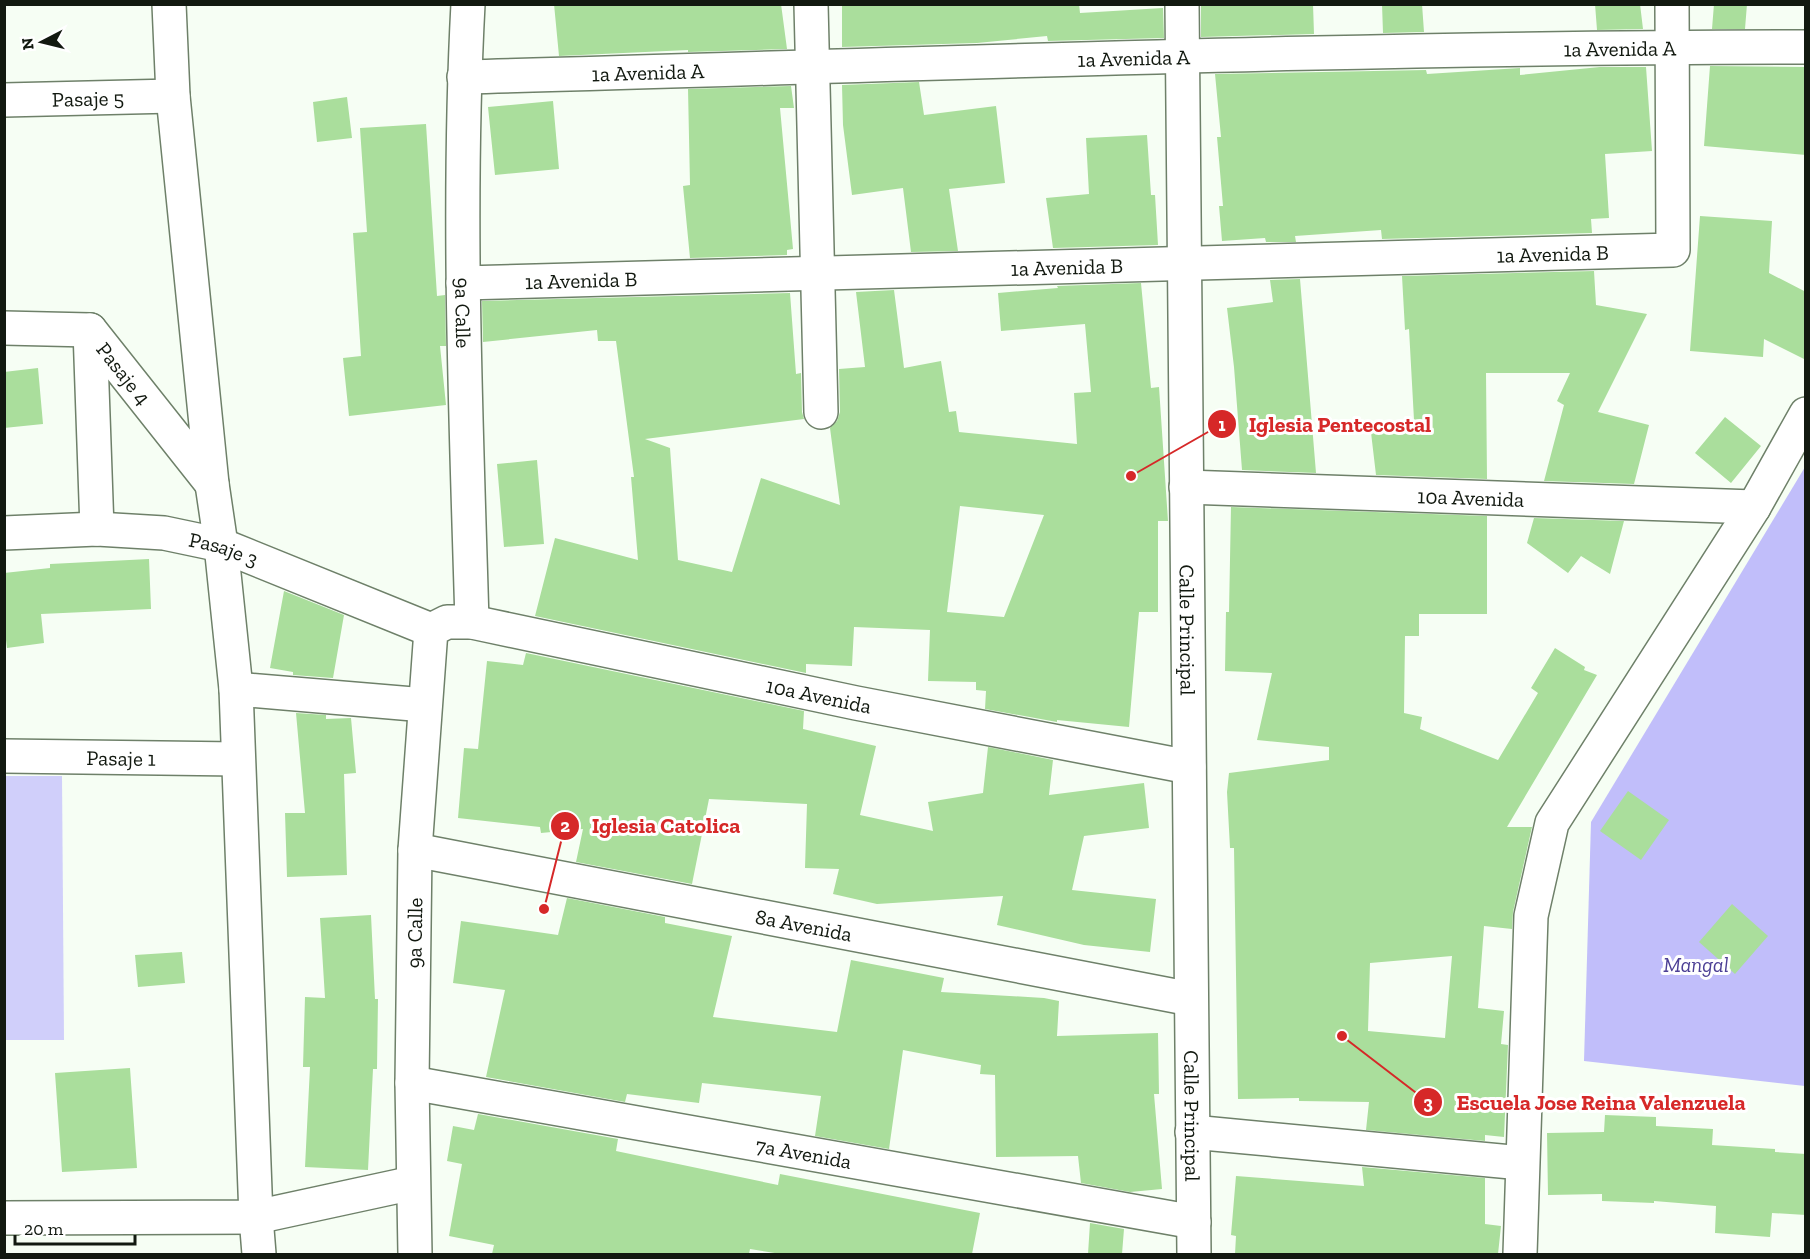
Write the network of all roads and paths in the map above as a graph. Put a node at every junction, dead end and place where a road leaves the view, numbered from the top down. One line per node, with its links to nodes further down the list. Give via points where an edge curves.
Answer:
1 (169, 4): 11 (street)
2 (468, 4): 10 (street, 9a Calle)
3 (811, 4): 9 (street)
4 (1182, 4): 8 (street, Calle Principal)
5 (1672, 4): 6 (street)
6 (1671, 47): 7 (street, 1a Avenida A); 8 (street, 1a Avenida A); 13 (street, 1a Avenida B, via 1673,250)
7 (1806, 47)
8 (1183, 57): 9 (street, 1a Avenida A); 13 (street, Calle Principal)
9 (812, 68): 10 (street, 1a Avenida A); 14 (street)
10 (464, 77): 15 (street, 9a Calle)
11 (173, 96): 12 (street, Pasaje 5); 20 (street)
12 (4, 100)
13 (1184, 264): 14 (street, 1a Avenida B); 21 (street, Calle Principal)
14 (817, 272): 15 (street, 1a Avenida B); 18 (street)
15 (463, 283): 26 (street, 9a Calle)
16 (4, 328): 17 (street, Pasaje 4)
17 (90, 330): 20 (street, Pasaje 4); 23 (street)
18 (821, 412)
19 (1806, 414): 22 (street)
20 (212, 484): 25 (street)
21 (1186, 488): 22 (street, 10a Avenida); 31 (street, Calle Principal)
22 (1754, 507): 36 (street, via 1552,823 1531,916)
23 (97, 529): 24 (street, Pasaje 3); 25 (street, Pasaje 3, via 164,533)
24 (4, 532)
25 (221, 545): 26 (street, Pasaje 3); 27 (street)
26 (450, 625): 28 (street, 9a Calle); 31 (street, 10a Avenida)
27 (236, 689): 28 (street); 30 (street)
28 (425, 705): 32 (street, 9a Calle)
29 (4, 756): 30 (street, Pasaje 1)
30 (238, 759): 38 (street)
31 (1190, 766): 33 (street, Calle Principal)
32 (415, 850): 33 (street, 8a Avenida); 34 (street, 9a Calle)
33 (1191, 999): 35 (street, Calle Principal)
34 (412, 1083): 37 (street, 9a Calle); 40 (street, 7a Avenida)
35 (1192, 1132): 36 (street); 40 (street, Calle Principal)
36 (1522, 1163): 44 (street)
37 (413, 1183): 38 (street); 42 (street, 9a Calle)
38 (256, 1217): 39 (street); 41 (street)
39 (4, 1218)
40 (1194, 1222): 43 (street, Calle Principal)
41 (259, 1254)
42 (415, 1254)
43 (1194, 1254)
44 (1520, 1254)

